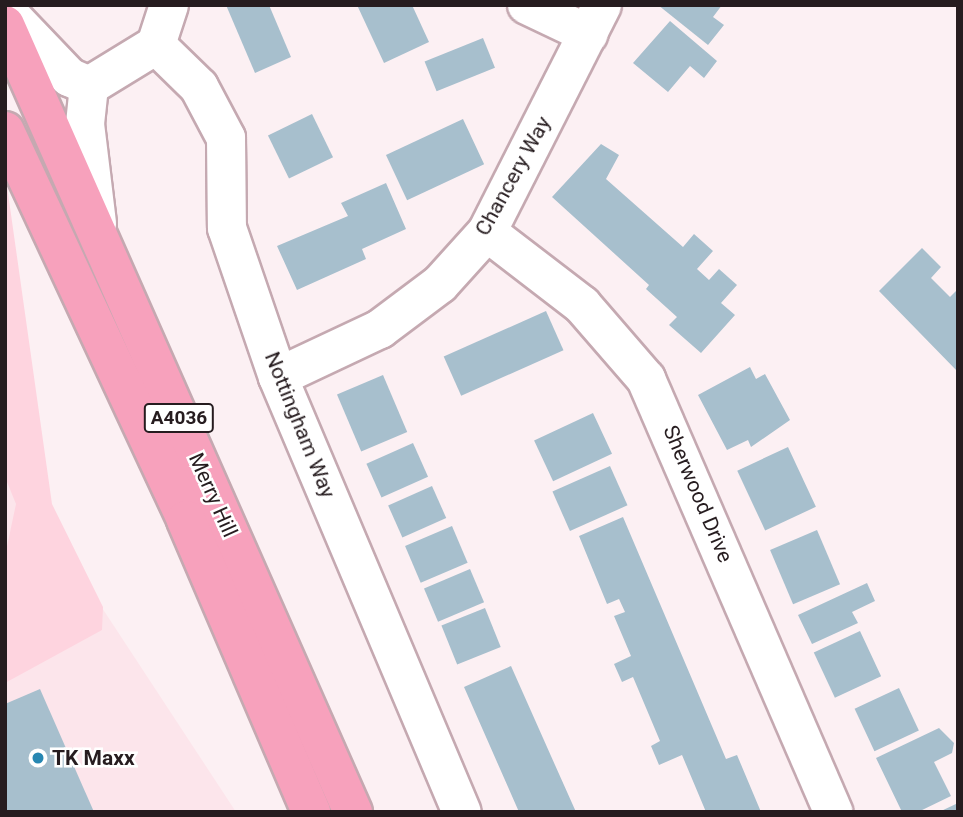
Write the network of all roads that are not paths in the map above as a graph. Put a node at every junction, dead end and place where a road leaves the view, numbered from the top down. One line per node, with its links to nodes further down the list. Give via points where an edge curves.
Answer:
1 (169, 5): 6 (street)
2 (527, 5): 4 (street)
3 (5, 10): 7 (street, via 69,77)
4 (595, 20): 9 (street, Chancery Way)
5 (5, 25): 10 (highway, Merry Hill / A4036)
6 (156, 45): 7 (street); 11 (street, Nottingham Way, via 199,87 226,138 227,228)
7 (89, 86): 10 (street, via 85,124)
8 (5, 131): 12 (highway, Merry Hill / A4036, via 186,520)
9 (487, 232): 11 (street, Chancery Way, via 440,284 380,329); 15 (street, Sherwood Drive, via 582,305 646,379)
10 (98, 234): 13 (highway, Merry Hill / A4036)
11 (278, 376): 14 (street, Nottingham Way)
12 (311, 812)
13 (353, 812)
14 (462, 812)
15 (834, 812)

